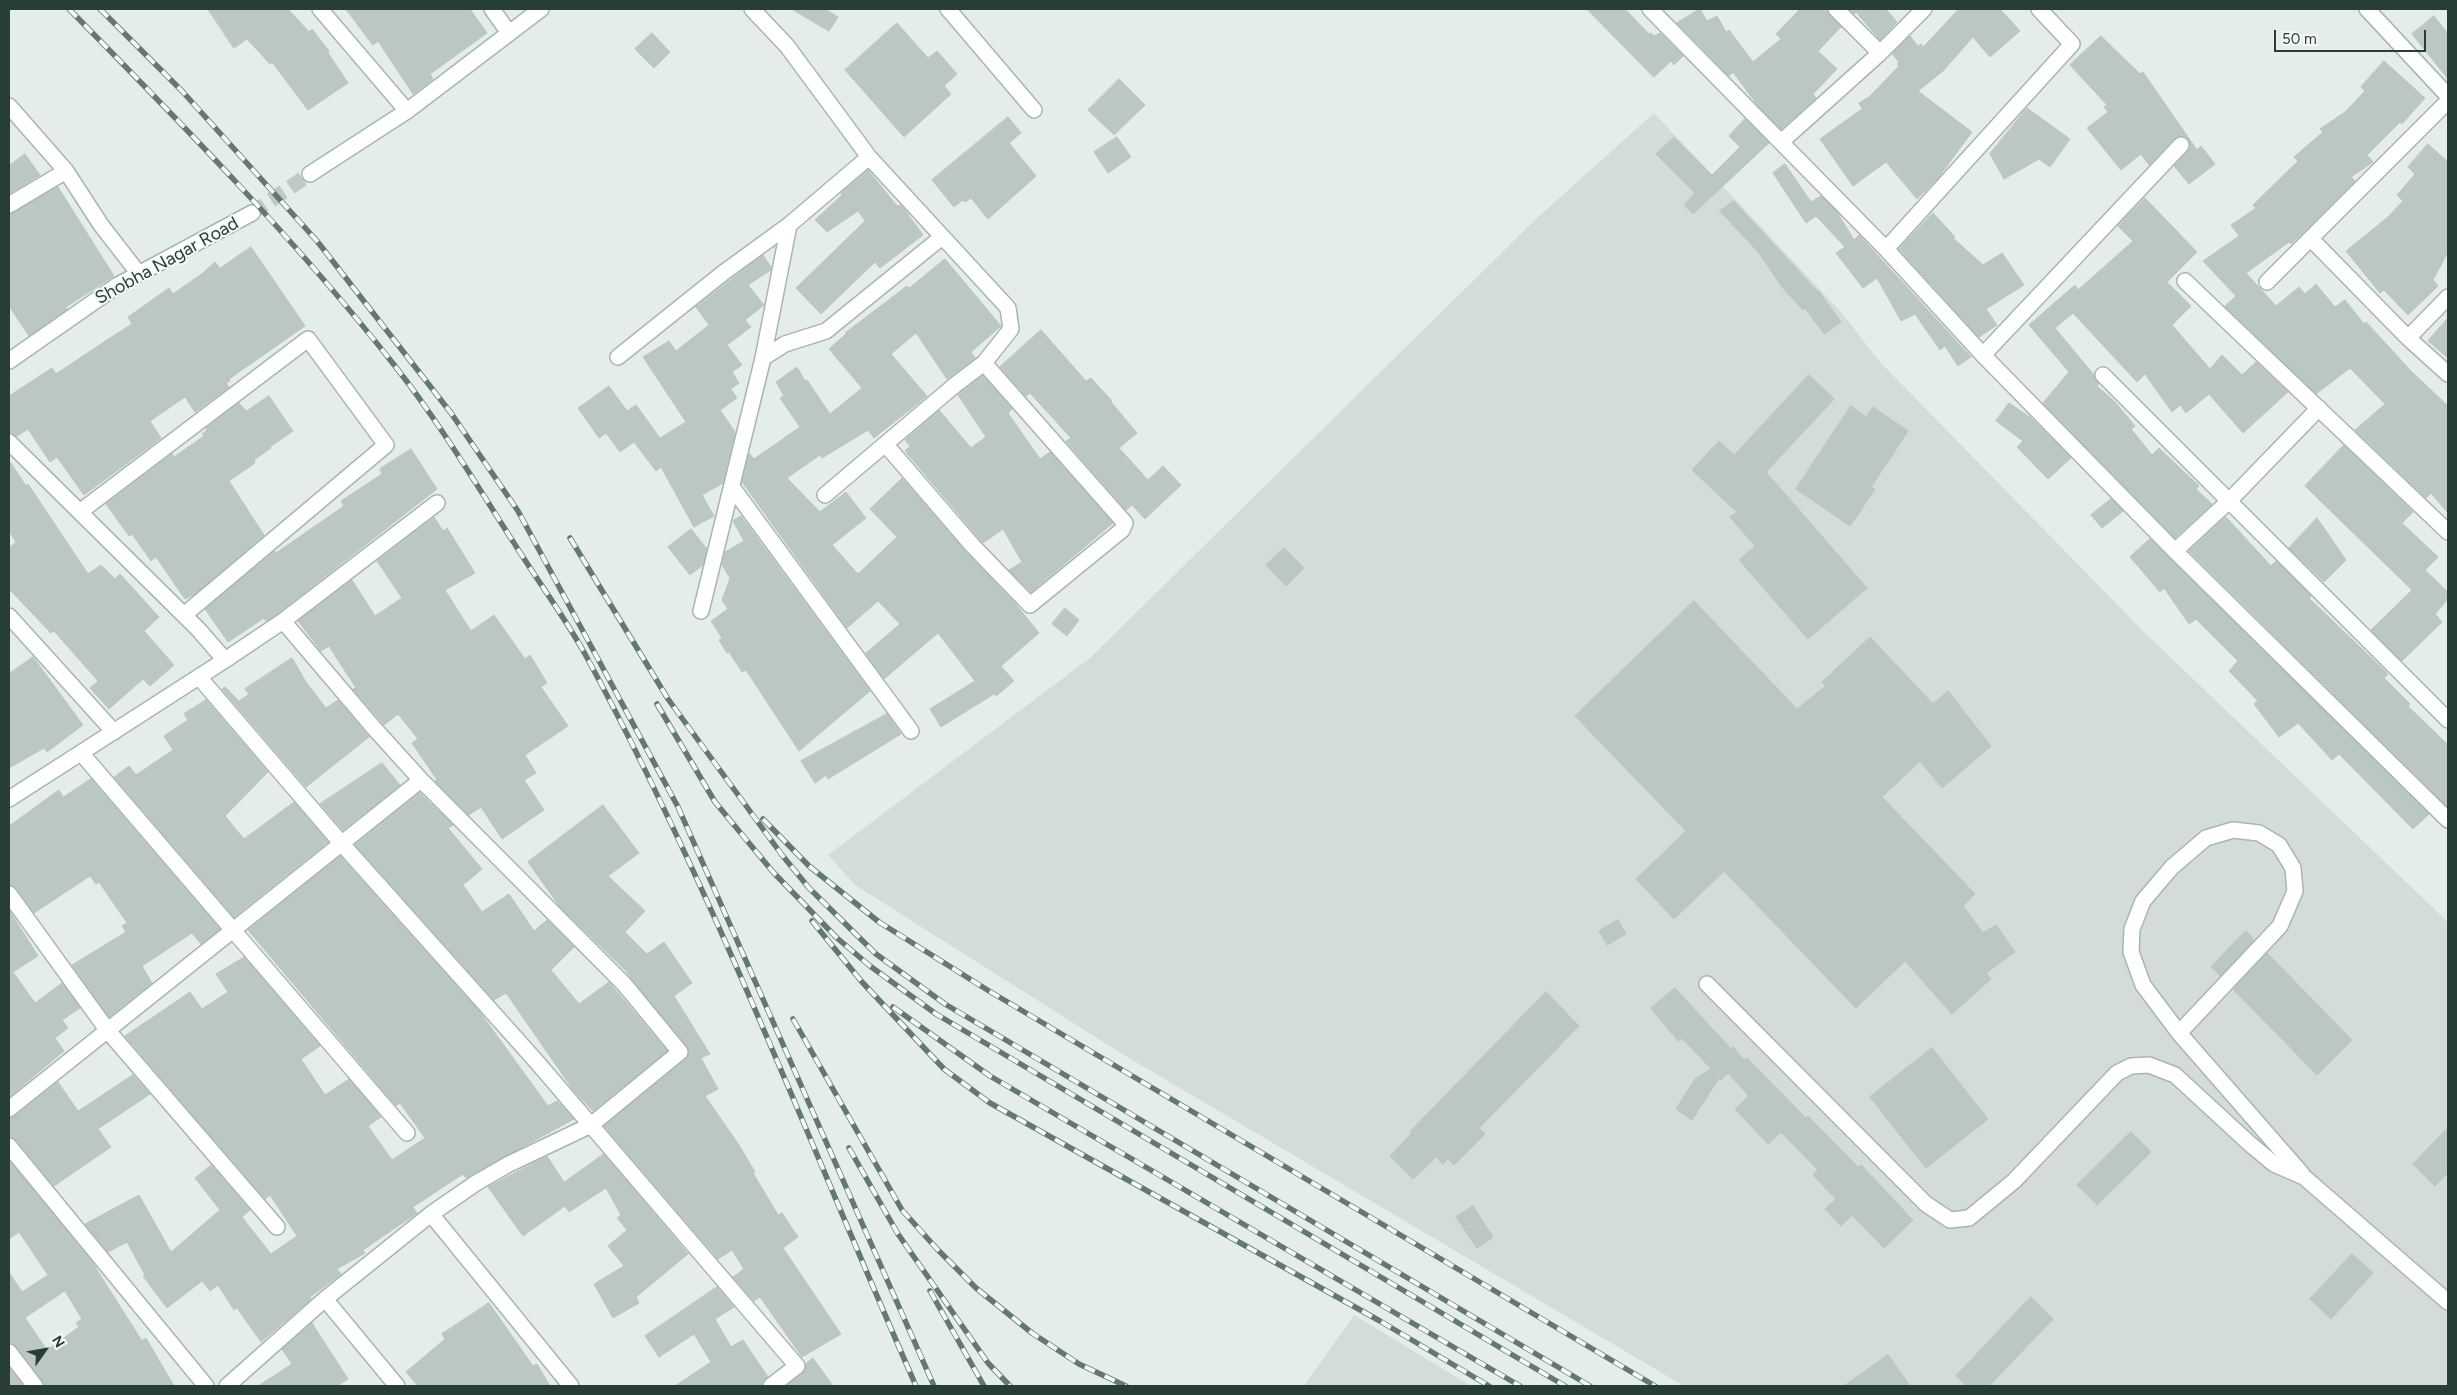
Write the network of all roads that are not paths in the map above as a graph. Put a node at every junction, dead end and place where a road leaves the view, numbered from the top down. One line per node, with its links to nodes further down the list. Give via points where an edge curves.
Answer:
1 (320, 9): 17 (street)
2 (492, 9): 11 (street)
3 (541, 9): 11 (street)
4 (752, 9): 20 (street, via 787,46)
5 (948, 9): 16 (street)
6 (1650, 9): 18 (street)
7 (1836, 9): 12 (street)
8 (1924, 9): 12 (street)
9 (2039, 9): 28 (street, via 2072,44)
10 (2367, 9): 13 (street)
11 (509, 33): 17 (street)
12 (1880, 53): 18 (street)
13 (2448, 96)
14 (2448, 101): 27 (street)
15 (9, 106): 21 (street)
16 (1034, 110)
17 (406, 111): 22 (street)
18 (1781, 142): 28 (street)
19 (2181, 145): 34 (street)
20 (869, 157): 25 (street); 26 (street)
21 (66, 171): 23 (street); 29 (street, via 101,225)
22 (310, 174)
23 (9, 205)
24 (252, 213): 29 (street, Shobha Nagar Road)
25 (789, 225): 35 (street); 36 (street)
26 (942, 237): 36 (street, via 826,332 785,344); 38 (street, via 1008,308 1011,329)
27 (2311, 239): 31 (street); 33 (street)
28 (1886, 249): 34 (street)
29 (139, 274): 37 (street, Shobha Nagar Road, via 118,285)
30 (2185, 281): 41 (street)
31 (2267, 282)
32 (2448, 296): 33 (street)
33 (2408, 338): 39 (street)
34 (1983, 355): 50 (street)
35 (618, 357)
36 (763, 358): 44 (street)
37 (9, 361)
38 (984, 364): 43 (street); 43 (street, via 1125,523 1122,530 1058,585 1030,605)
39 (2448, 374)
40 (2103, 375): 46 (street)
41 (2319, 408): 46 (street); 49 (street)
42 (9, 442): 48 (street)
43 (886, 445): 45 (street)
44 (732, 487): 51 (street); 58 (street)
45 (825, 495)
46 (2229, 501): 50 (street); 57 (street)
47 (437, 503): 54 (street)
48 (81, 511): 52 (street); 52 (street, via 308,339 386,445)
49 (2448, 532)
50 (2175, 551): 63 (street)
51 (701, 611)
52 (184, 615): 55 (street)
53 (9, 616): 59 (street)
54 (283, 620): 55 (street); 61 (street)
55 (225, 660): 56 (street)
56 (199, 677): 59 (street); 64 (street)
57 (2448, 720)
58 (911, 731)
59 (114, 732): 60 (street)
60 (82, 754): 62 (street); 66 (street)
61 (421, 780): 64 (street); 71 (street, via 624,984 680,1052)
62 (9, 800)
63 (2448, 820)
64 (342, 844): 66 (street); 71 (street)
65 (9, 894): 68 (street)
66 (232, 930): 68 (street); 72 (street)
67 (1707, 984): 74 (street, via 1926,1204 1950,1220 1969,1218 2014,1181 2117,1073 2131,1066 2149,1065 2175,1075 2274,1164)
68 (108, 1031): 70 (street); 76 (street)
69 (2179, 1033): 69 (street, via 2144,985 2131,952 2132,929 2143,901 2172,867 2206,838 2233,830 2259,833 2279,845 2293,868 2294,892 2280,926); 74 (street)
70 (9, 1109)
71 (591, 1125): 75 (street, via 509,1164); 85 (street, via 797,1366)
72 (407, 1134)
73 (9, 1146): 81 (street)
74 (2304, 1177): 78 (street)
75 (431, 1214): 77 (street); 84 (street)
76 (277, 1227)
77 (325, 1299): 82 (street); 83 (street)
78 (2448, 1302)
79 (9, 1352): 80 (street)
80 (35, 1386)
81 (206, 1386)
82 (227, 1386)
83 (397, 1386)
84 (571, 1386)
85 (771, 1386)

